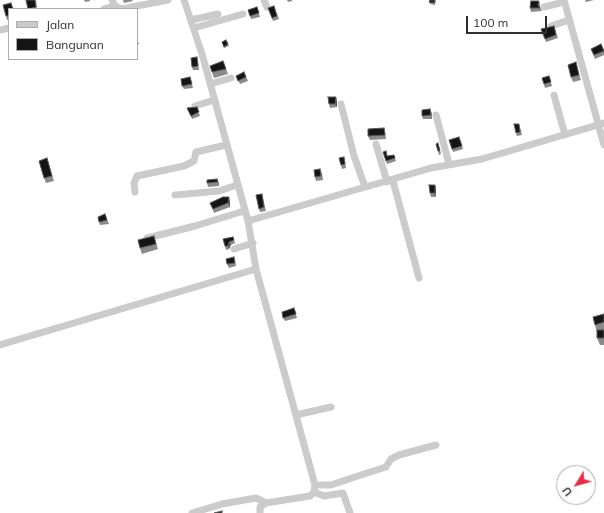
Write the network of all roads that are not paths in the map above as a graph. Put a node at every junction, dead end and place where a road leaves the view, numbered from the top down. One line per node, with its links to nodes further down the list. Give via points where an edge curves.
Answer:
1 (168, 0): 5 (street)
2 (184, 0): 8 (street)
3 (564, 1): 4 (street); 9 (street)
4 (544, 7)
5 (126, 8)
6 (218, 14): 8 (street)
7 (243, 14): 11 (street)
8 (191, 20): 11 (street)
9 (569, 20): 10 (street); 19 (street)
10 (552, 26)
11 (194, 28): 13 (street)
12 (231, 78): 13 (street)
13 (210, 84): 15 (street)
14 (554, 95): 20 (street)
15 (214, 100): 17 (street); 22 (street)
16 (341, 104): 27 (street)
17 (195, 106)
18 (436, 115): 24 (street)
19 (601, 124): 20 (street); 23 (street)
20 (565, 135): 24 (street, via 482,159)
21 (376, 144): 25 (street)
22 (226, 145): 26 (street); 28 (street, via 196,152 194,161 184,166 137,176)
23 (604, 145)
24 (449, 164): 25 (street)
25 (390, 181): 27 (street); 36 (street)
26 (237, 185): 29 (street, via 219,191); 30 (street)
27 (365, 188): 31 (street)
28 (134, 192)
29 (175, 195)
30 (244, 211): 31 (street); 32 (street)
31 (248, 222): 33 (street)
32 (147, 238)
33 (253, 243): 34 (street); 35 (street)
34 (234, 249)
35 (256, 269): 37 (street); 39 (street)
36 (419, 278)
37 (0, 345)
38 (331, 407): 39 (street)
39 (296, 415): 41 (street)
40 (436, 445): 41 (street, via 399,455 391,459 388,465 375,471)
41 (315, 489): 42 (street, via 306,497); 45 (street, via 324,496 342,493)
42 (266, 504): 43 (street, via 256,498); 44 (street, via 260,507)
43 (192, 513)
44 (260, 513)
45 (350, 513)

